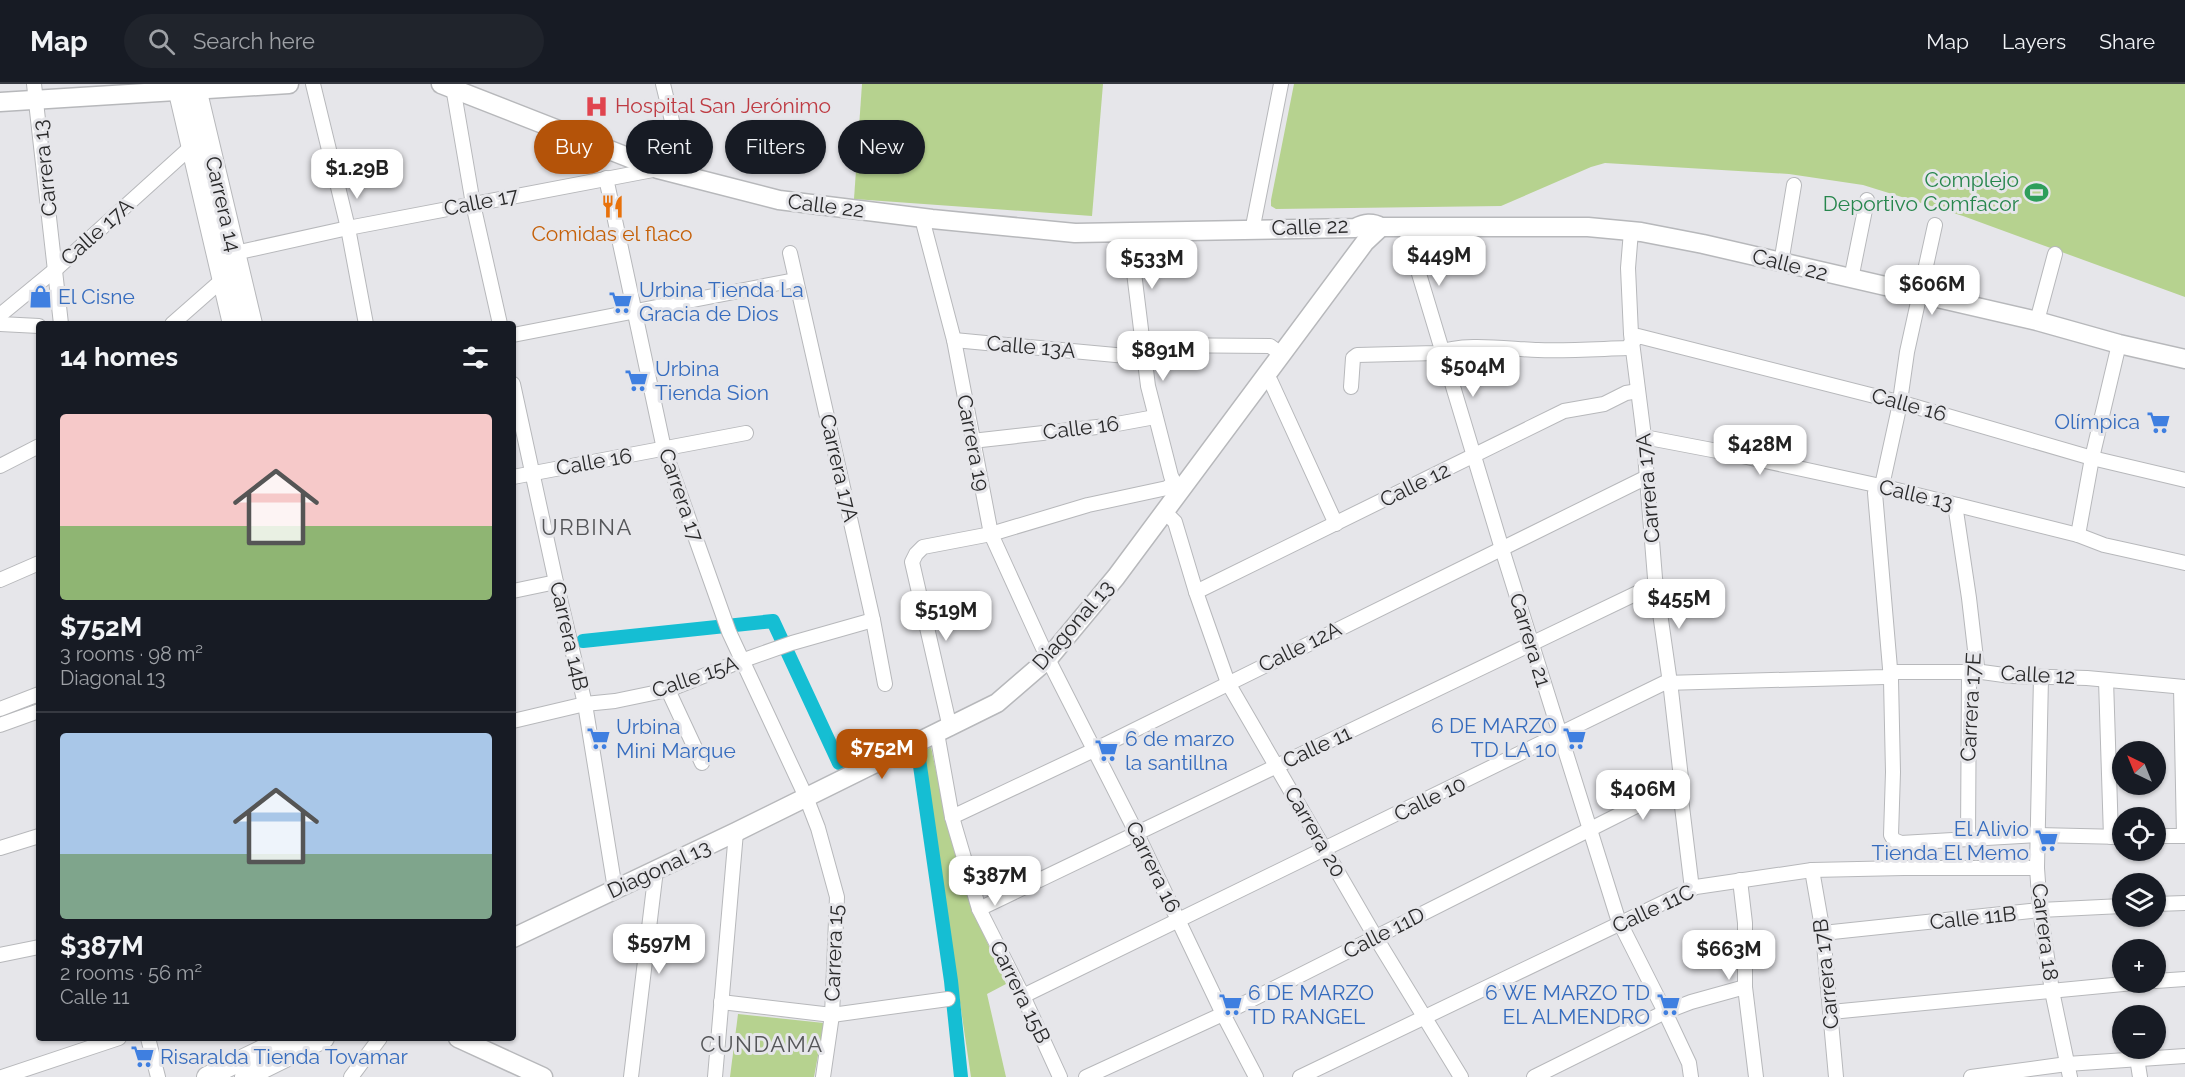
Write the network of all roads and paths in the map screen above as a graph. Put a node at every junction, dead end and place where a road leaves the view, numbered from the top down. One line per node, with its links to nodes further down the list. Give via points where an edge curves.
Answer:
1 (288, 84): 6 (street)
2 (313, 84): 22 (street)
3 (663, 84): 14 (street)
4 (1281, 84): 23 (street)
5 (447, 86): 10 (street, Calle 22); 17 (street)
6 (187, 88): 7 (street); 9 (main road, Carrera 14); 28 (main road, Carrera 14)
7 (36, 92): 8 (street); 31 (street, Carrera 13)
8 (0, 102)
9 (191, 147): 31 (street, Calle 17A); 33 (main road, Carrera 14)
10 (626, 156)
11 (629, 174): 13 (street, Calle 17)
12 (674, 174): 14 (street, Calle 22)
13 (606, 178): 17 (street, Calle 17); 36 (street, Carrera 17)
14 (686, 178): 18 (street, Calle 22, via 779,200)
15 (1794, 185): 30 (street)
16 (1867, 200): 32 (street)
17 (473, 204): 22 (street, Calle 17); 43 (street)
18 (925, 218): 25 (street, Calle 22, via 1075,234); 48 (street, Carrera 19)
19 (1935, 225): 35 (street)
20 (1407, 226): 21 (street, Calle 22); 24 (street, Calle 22); 52 (street, Carrera 21)
21 (1381, 227): 26 (street, Diagonal 13)
22 (348, 228): 28 (street, Calle 17); 42 (street)
23 (1254, 229): 25 (street, Calle 22); 26 (street, Calle 22)
24 (1632, 231): 30 (street, Calle 22); 49 (street, Carrera 17A, via 1628,302)
25 (1129, 232): 51 (street)
26 (1360, 235): 53 (street, Diagonal 13)
27 (790, 252): 34 (street, Carrera 17A)
28 (235, 253): 41 (main road, Carrera 14)
29 (2055, 254): 44 (street)
30 (1781, 262): 32 (street, Calle 22)
31 (56, 269): 37 (street, Calle 17A); 38 (street, Carrera 13)
32 (1851, 279): 35 (street, Calle 22)
33 (222, 280): 39 (street); 40 (main road, Carrera 14)
34 (795, 280): 36 (street); 88 (street, Carrera 17A)
35 (1920, 295): 44 (street, Calle 22); 59 (street)
36 (635, 312): 47 (street); 65 (street, Carrera 17)
37 (0, 315)
38 (61, 321)
39 (175, 321)
40 (232, 321)
41 (251, 321)
42 (365, 321)
43 (499, 321)
44 (2037, 321): 50 (street, Calle 22)
45 (0, 324): 46 (street)
46 (36, 326)
47 (516, 334)
48 (954, 340): 51 (street, Calle 13A, via 1137,357); 63 (street, Carrera 19)
49 (1633, 342): 52 (street, via 1627,348); 57 (street, Carrera 17A); 59 (street, Calle 16, via 1638,336)
50 (2119, 344): 54 (street, Calle 22); 67 (street)
51 (1144, 350): 53 (street, Calle 13A, via 1149,345 1270,346); 60 (street)
52 (1442, 351): 56 (street, via 1357,355 1353,358); 66 (street, Carrera 21)
53 (1281, 354): 55 (street, Diagonal 13)
54 (2185, 359)
55 (1265, 377): 73 (street, Diagonal 13); 77 (street, via 1271,382)
56 (1351, 387)
57 (1638, 391): 62 (street, Carrera 17A); 66 (street, Calle 12, via 1604,404 1564,411)
58 (516, 397): 69 (street, Carrera 14B)
59 (1900, 402): 67 (street, Calle 16); 74 (street)
60 (1155, 417): 63 (street, Calle 16); 73 (street)
61 (746, 433): 65 (street, Calle 16)
62 (1644, 437): 71 (street, Carrera 17A); 74 (street, Calle 13)
63 (972, 441): 78 (street, Carrera 19)
64 (36, 448): 68 (street)
65 (664, 449): 69 (street, Calle 16); 91 (street, Carrera 17)
66 (1474, 455): 77 (street, Calle 12); 80 (street, Carrera 21)
67 (2092, 458): 72 (street, Calle 16); 79 (street)
68 (0, 466)
69 (533, 473): 70 (street, Calle 16); 84 (street, Carrera 14B)
70 (516, 476)
71 (1647, 477): 80 (street, Calle 12A); 85 (street, Carrera 17A)
72 (2185, 480)
73 (1178, 485): 76 (street, Diagonal 13); 78 (street, via 1088,505)
74 (1879, 487): 75 (street, Calle 13); 93 (street, via 1875,493)
75 (1957, 505): 79 (street, Calle 13); 92 (street, Carrera 17E, via 1977,667)
76 (1165, 512): 87 (street, Carrera 20, via 1175,522); 90 (street, Diagonal 13)
77 (1336, 524): 87 (street, Calle 12)
78 (991, 534): 90 (street, Carrera 19); 107 (street, via 923,547 912,562)
79 (2078, 536): 81 (street, Calle 13)
80 (1502, 549): 89 (street, Carrera 21); 96 (street, Calle 12A)
81 (2185, 563)
82 (36, 564): 83 (street)
83 (0, 580)
84 (556, 582): 86 (street); 102 (street, Carrera 14B)
85 (1656, 584): 89 (street, Calle 11); 97 (street, Carrera 17A)
86 (516, 590)
87 (1196, 592): 96 (street, Carrera 20)
88 (873, 620): 91 (street, Calle 15A); 98 (street, Carrera 17A)
89 (1532, 643): 108 (street, Carrera 21); 111 (street, Calle 11)
90 (1048, 659): 107 (street, Diagonal 13, via 997,703); 109 (street, Carrera 16)
91 (741, 661): 100 (street, Calle 15A); 113 (street, Carrera 17)
92 (1973, 672): 93 (street, Calle 12); 94 (street, Calle 12); 124 (street, Carrera 17E, via 1969,677)
93 (1891, 675): 97 (street, Calle 10); 124 (street, via 1891,835 1901,843)
94 (2041, 676): 95 (street, Calle 12); 119 (street, Carrera 18)
95 (2106, 680): 99 (street, Calle 12); 114 (street)
96 (1228, 683): 109 (street, Calle 12A); 111 (street, Carrera 20)
97 (1670, 683): 108 (street, Calle 10); 112 (street, Carrera 17A)
98 (885, 684)
99 (2183, 687): 121 (street)
100 (668, 690): 102 (street, Calle 15A); 110 (street)
101 (36, 695): 103 (street)
102 (585, 704): 105 (street, Calle 15A); 131 (street, Carrera 14B)
103 (0, 709)
104 (36, 712): 106 (street)
105 (516, 720)
106 (0, 725)
107 (944, 730): 113 (street, Diagonal 13); 115 (street, Carrera 15B)
108 (1560, 735): 116 (street, Carrera 21); 126 (street, Calle 10)
109 (1094, 750): 115 (street, Calle 12A); 118 (street, Carrera 16)
110 (702, 763)
111 (1277, 765): 118 (street, Calle 11); 126 (street, Carrera 20)
112 (1680, 784): 116 (street, Calle 11D); 132 (street, Carrera 17A)
113 (806, 797): 117 (street, Diagonal 13); 156 (street, Carrera 15, via 837,897)
114 (2115, 807)
115 (952, 817): 136 (street, Carrera 15B)
116 (1590, 831): 139 (street, Carrera 21); 142 (street, Calle 11D)
117 (736, 832): 128 (street, Diagonal 13); 152 (street)
118 (1137, 834): 136 (street, Calle 11); 138 (street, Carrera 16)
119 (2038, 835): 123 (street); 124 (street); 127 (street, Carrera 18)
120 (2166, 836): 121 (street)
121 (2184, 836)
122 (36, 837): 125 (street)
123 (2112, 837)
124 (1968, 838)
125 (0, 848)
126 (1325, 849): 138 (street, Calle 10); 142 (street, Carrera 20)
127 (2037, 868): 129 (street, Calle 11C); 137 (street, Carrera 18)
128 (656, 870): 131 (street, Diagonal 13); 176 (street)
129 (1812, 870): 130 (street, Calle 11C); 140 (street, Carrera 17B)
130 (1740, 880): 132 (street, Calle 11C); 148 (street)
131 (615, 889): 141 (street, Diagonal 13)
132 (1692, 889): 139 (street, Calle 11C)
133 (2185, 903): 134 (street)
134 (2166, 904)
135 (2112, 906): 137 (street, Calle 11B)
136 (979, 909): 150 (street, Carrera 15B)
137 (2040, 910): 140 (street, Calle 11B); 149 (street, Carrera 18)
138 (1179, 921): 150 (street, Calle 10); 155 (street, Carrera 16)
139 (1620, 924): 153 (street, Carrera 21); 157 (street, Calle 11C)
140 (1823, 933): 154 (street, Carrera 17B)
141 (516, 937)
142 (1376, 938): 155 (street, Calle 11D); 157 (street, Carrera 20)
143 (36, 948): 144 (street)
144 (0, 955)
145 (2185, 979): 146 (street)
146 (2166, 980)
147 (2112, 985): 149 (street)
148 (1745, 987): 153 (street); 186 (street)
149 (2052, 991): 154 (street); 168 (street, Carrera 18)
150 (1023, 996): 179 (street, Carrera 15B)
151 (948, 999): 156 (street)
152 (721, 1002): 156 (street); 177 (street)
153 (1665, 1012): 184 (street); 185 (street, Carrera 21, via 1689,1063)
154 (1831, 1012): 187 (street, Carrera 17B)
155 (1223, 1014): 180 (street, Calle 11D); 181 (street, Carrera 16)
156 (832, 1015): 178 (street, Carrera 15)
157 (1423, 1016): 182 (street, Calle 11C); 183 (street, Carrera 20)
158 (110, 1041): 170 (street)
159 (149, 1041): 171 (street)
160 (281, 1041): 172 (main road)
161 (318, 1041): 173 (main road)
162 (378, 1041): 174 (street)
163 (465, 1041): 175 (street)
164 (2185, 1056): 165 (street)
165 (2166, 1057)
166 (2132, 1059): 168 (street)
167 (2137, 1059): 189 (street)
168 (2068, 1071): 169 (street)
169 (2006, 1075): 188 (street)
170 (2, 1077)
171 (158, 1077)
172 (207, 1077)
173 (244, 1077)
174 (351, 1077)
175 (543, 1077)
176 (631, 1077)
177 (715, 1077)
178 (823, 1077)
179 (1060, 1077)
180 (1086, 1077)
181 (1256, 1077)
182 (1300, 1077)
183 (1461, 1077)
184 (1534, 1077)
185 (1691, 1077)
186 (1756, 1077)
187 (1836, 1077)
188 (1971, 1077)
189 (2140, 1077)

